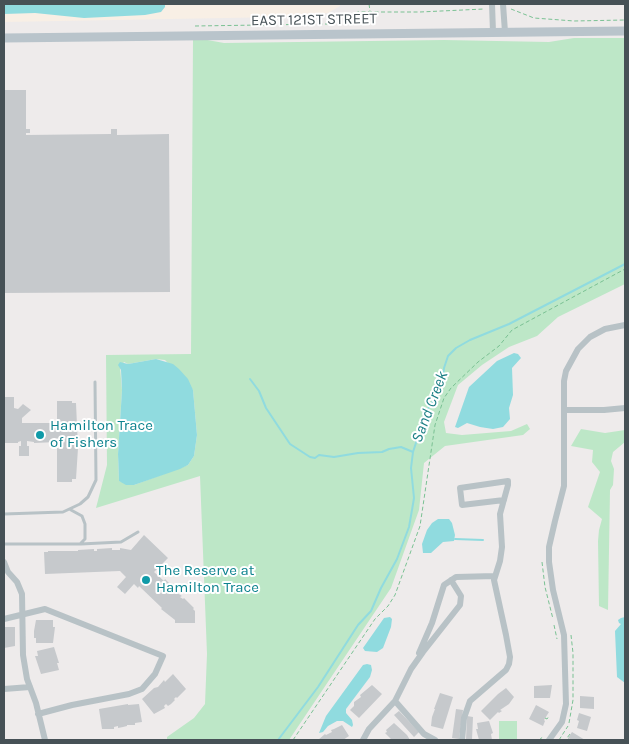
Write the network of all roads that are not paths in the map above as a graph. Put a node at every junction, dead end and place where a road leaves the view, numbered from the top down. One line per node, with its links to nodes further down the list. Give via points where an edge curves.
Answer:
1 (506, 6): 5 (street)
2 (490, 7): 4 (street)
3 (625, 31): 5 (street, EAST 121ST STREET)
4 (493, 32): 5 (street, EAST 121ST STREET); 6 (street, EAST 121ST STREET)
5 (505, 32)
6 (4, 38)
7 (625, 324): 10 (street, via 597,332 578,348 566,371)
8 (96, 382): 12 (lane, via 96,480 88,497)
9 (625, 408): 10 (street)
10 (564, 410): 27 (street, via 564,486 549,547 549,562 564,635 566,704 562,722)
11 (504, 500): 11 (street, via 462,505 460,488 508,481); 18 (street, via 500,514 500,561)
12 (70, 510): 13 (lane); 16 (lane, via 82,516 85,524 85,539)
13 (4, 514)
14 (138, 532): 16 (lane, via 121,542)
15 (4, 544): 16 (lane)
16 (80, 544)
17 (4, 562): 20 (street, via 22,594)
18 (495, 576): 19 (street, via 461,576); 31 (street, via 494,586 506,635 509,664 470,701)
19 (451, 580): 22 (street, via 444,585 432,623); 22 (street, via 461,596 460,605)
20 (23, 614): 21 (street); 23 (street, via 23,655); 26 (street, via 45,609 163,656 155,674 142,688 129,694)
21 (4, 619)
22 (411, 669): 25 (street)
23 (30, 687): 24 (street); 26 (street)
24 (4, 689)
25 (395, 701): 29 (street); 30 (street, via 424,734)
26 (38, 714): 28 (street)
27 (548, 737)
28 (45, 740)
29 (363, 740)
30 (435, 740)
31 (462, 740)

